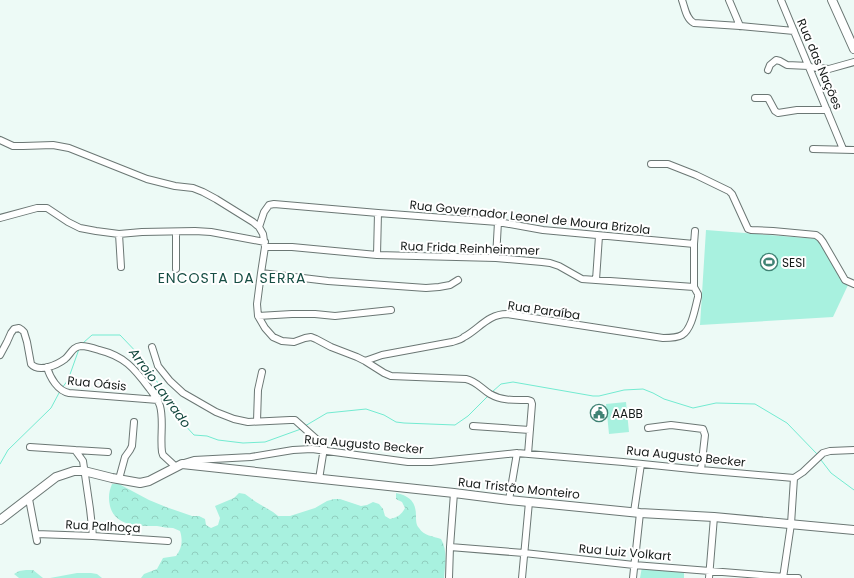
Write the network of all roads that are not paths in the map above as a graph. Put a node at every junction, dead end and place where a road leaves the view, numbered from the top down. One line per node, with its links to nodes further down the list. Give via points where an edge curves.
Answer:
1 (682, 0): 5 (street, via 687,17 694,23)
2 (729, 0): 5 (street)
3 (832, 0): 7 (main road)
4 (783, 1): 6 (street, Rua das Nações)
5 (740, 26): 6 (street)
6 (794, 31): 9 (street, Rua das Nações)
7 (854, 49)
8 (854, 62): 9 (street, via 829,69)
9 (809, 66): 10 (street, via 787,65 776,60); 12 (street, Rua das Nações)
10 (768, 70)
11 (755, 98): 12 (street, via 768,98 778,113)
12 (828, 110): 15 (street, Rua das Nações)
13 (0, 140): 21 (street, via 13,146 53,145 69,148 147,179 193,188 216,199)
14 (813, 149): 15 (street)
15 (843, 149): 16 (street)
16 (854, 150)
17 (651, 164): 35 (street, via 668,164 729,191 748,229 816,235 824,242 845,280)
18 (378, 214): 20 (street, Rua Governador Leonel de Moura Brizola); 21 (street, Rua Governador Leonel de Moura Brizola, via 274,204 269,205 264,212); 28 (street)
19 (0, 218): 24 (street, Rua Frida Reinheimmer, via 46,208 80,228)
20 (498, 222): 25 (street, Rua Governador Leonel de Moura Brizola); 29 (street)
21 (259, 227): 27 (street)
22 (695, 231): 26 (street)
23 (176, 232): 24 (street, Rua Frida Reinheimmer); 27 (street, Rua Frida Reinheimmer, via 211,232); 31 (street)
24 (119, 234): 30 (street)
25 (599, 236): 26 (street, Rua Governador Leonel de Moura Brizola); 34 (street)
26 (694, 244): 36 (street)
27 (265, 245): 28 (street, Rua Frida Reinheimmer); 32 (street)
28 (377, 255): 29 (street, Rua Frida Reinheimmer)
29 (496, 258): 34 (street, Rua Frida Reinheimmer, via 550,263 582,279)
30 (121, 267)
31 (176, 269)
32 (260, 273): 33 (street, via 426,288 450,286); 38 (street)
33 (458, 280)
34 (596, 280): 36 (street, Rua Frida Reinheimmer)
35 (854, 284)
36 (694, 286): 41 (street, Rua Paraíba, via 698,297 689,327 681,336 674,338 499,314 463,339 382,355)
37 (391, 310): 38 (street, via 335,316)
38 (258, 316): 41 (street, via 273,337 282,341 294,342 311,337)
39 (152, 346): 46 (street, via 158,366 183,393 216,412 234,419)
40 (0, 355): 42 (street, via 11,333 19,328 24,332 31,364 38,368)
41 (365, 361): 49 (street, via 391,376 466,378 503,399 528,400 532,404)
42 (47, 367): 44 (street, Rua Oásis, via 50,376 61,390 69,393); 44 (street, via 63,360 75,347 102,350 124,360)
43 (262, 372): 46 (street, via 258,390)
44 (158, 400): 58 (street, via 161,407 162,452)
45 (134, 422): 62 (street, via 132,446 125,457)
46 (257, 422): 53 (street, via 295,420 323,445)
47 (473, 426): 49 (street)
48 (648, 428): 59 (street, via 671,425 704,429)
49 (530, 430): 56 (street)
50 (30, 447): 51 (street)
51 (75, 450): 54 (street); 60 (street, via 83,461)
52 (854, 450): 61 (street, via 824,453)
53 (324, 451): 55 (street, Rua Augusto Becker, via 408,462); 58 (street, Rua Augusto Becker, via 293,450 251,457 194,460); 63 (street)
54 (108, 452)
55 (517, 453): 56 (street, Rua Augusto Becker); 66 (street)
56 (528, 454): 57 (street, Rua Augusto Becker)
57 (641, 464): 59 (street, Rua Augusto Becker); 68 (street)
58 (179, 465): 62 (main road, Rua Augusto Becker, via 149,481 140,483); 63 (main road, Rua Tristão Monteiro)
59 (701, 470): 61 (street, Rua Augusto Becker)
60 (84, 471): 62 (main road, Rua Augusto Becker); 65 (main road, Rua Augusto Becker, via 74,471 56,477); 74 (street)
61 (794, 478): 71 (street)
62 (119, 479)
63 (319, 479): 64 (main road, Rua Tristão Monteiro)
64 (454, 493): 66 (main road, Rua Tristão Monteiro); 77 (street)
65 (29, 499): 70 (main road, Rua Augusto Becker); 73 (street)
66 (508, 500): 67 (main road, Rua Tristão Monteiro)
67 (529, 502): 68 (main road, Rua Tristão Monteiro); 78 (street)
68 (637, 512): 69 (main road, Rua Tristão Monteiro); 79 (street)
69 (714, 517): 71 (main road, Rua Tristão Monteiro); 80 (street)
70 (0, 520)
71 (791, 524): 72 (main road, Rua Tristão Monteiro); 81 (street)
72 (854, 530)
73 (36, 534): 74 (street, Rua Palhoça); 75 (street)
74 (93, 536): 76 (street, Rua Palhoça)
75 (37, 541)
76 (168, 541)
77 (450, 547): 78 (street, Rua Luiz Volkart); 82 (street)
78 (524, 553): 79 (street, Rua Luiz Volkart); 83 (street)
79 (634, 565): 80 (street, Rua Luiz Volkart); 84 (street)
80 (710, 571): 81 (street, Rua Luiz Volkart); 85 (street)
81 (783, 577): 86 (street, Rua Luiz Volkart)
82 (449, 578)
83 (522, 578)
84 (633, 578)
85 (709, 578)
86 (798, 578)

